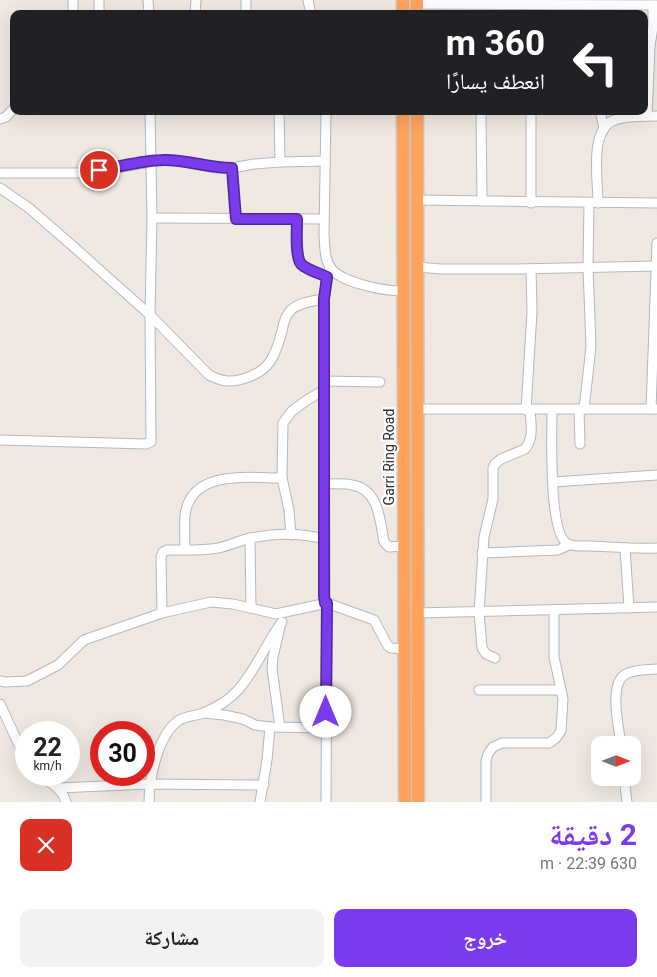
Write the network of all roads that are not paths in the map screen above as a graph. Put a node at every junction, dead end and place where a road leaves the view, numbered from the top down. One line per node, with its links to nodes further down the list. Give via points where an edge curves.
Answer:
1 (590, 2): 2 (street); 3 (street)
2 (636, 2): 4 (street)
3 (529, 3): 6 (street)
4 (655, 5): 15 (street, via 650,46)
5 (417, 6): 6 (street)
6 (477, 6)
7 (150, 115): 18 (street)
8 (279, 115): 19 (street)
9 (326, 115): 17 (street)
10 (402, 115): 39 (highway, Garri Ring Road)
11 (417, 115): 23 (highway, Garri Ring Road)
12 (480, 115): 24 (street)
13 (531, 115): 25 (street)
14 (601, 115): 16 (street)
15 (652, 116): 16 (street, via 618,118)
16 (604, 128): 26 (street, via 597,142)
17 (325, 160): 19 (street); 31 (street)
18 (151, 161): 20 (street); 21 (street, via 83,173); 28 (street)
19 (280, 162): 20 (street)
20 (232, 168): 29 (street)
21 (0, 173)
22 (0, 188): 41 (street, via 29,208)
23 (417, 200): 24 (street); 34 (highway, Garri Ring Road)
24 (482, 201): 25 (street)
25 (531, 202): 26 (street)
26 (593, 203): 27 (street); 36 (street)
27 (657, 203)
28 (152, 218): 29 (street); 41 (street)
29 (236, 219): 30 (street)
30 (297, 219): 31 (street); 38 (street, via 300,262)
31 (324, 220): 33 (street)
32 (657, 243): 35 (street)
33 (330, 266): 38 (street); 39 (street, via 354,282 387,291)
34 (417, 266): 37 (street); 44 (highway, Garri Ring Road)
35 (657, 266): 36 (street); 46 (street)
36 (588, 268): 37 (street); 45 (street, via 591,347)
37 (531, 269): 47 (street)
38 (327, 277): 40 (street)
39 (403, 291): 59 (highway, Garri Ring Road)
40 (324, 299): 41 (street, via 291,310 273,359 263,370 236,381 220,381 209,375); 43 (street)
41 (150, 315): 49 (street, via 150,442)
42 (380, 382): 43 (street)
43 (325, 386): 52 (street, via 292,411 283,423); 54 (street)
44 (417, 409): 47 (street); 71 (highway, Garri Ring Road)
45 (582, 409): 46 (street); 48 (street); 50 (street)
46 (654, 409)
47 (528, 410): 48 (street); 63 (street, via 530,439 527,447 498,461 493,468 493,499)
48 (552, 410): 53 (street)
49 (0, 440)
50 (580, 444)
51 (657, 475): 53 (street)
52 (282, 478): 55 (street); 62 (street, via 229,479 200,487 191,497 185,514)
53 (553, 482): 58 (street, via 559,533)
54 (325, 484): 57 (street); 59 (street, via 365,489 379,513 384,542 389,547)
55 (291, 535): 56 (street); 57 (street)
56 (250, 538): 62 (street, via 218,548); 66 (street)
57 (324, 539): 64 (street)
58 (569, 545): 60 (street); 63 (street, via 558,550)
59 (404, 546): 73 (highway, Garri Ring Road)
60 (625, 548): 61 (street); 67 (street)
61 (657, 548)
62 (185, 550): 70 (street, via 167,550 161,557)
63 (482, 553): 69 (street)
64 (326, 603): 72 (street); 73 (street, via 374,620 388,646); 83 (street)
65 (657, 607): 67 (street)
66 (251, 608): 70 (street, via 211,602); 72 (street)
67 (629, 608): 68 (street)
68 (554, 610): 69 (street); 78 (street, via 554,657)
69 (479, 612): 71 (street); 74 (street, via 482,648 486,654)
70 (162, 613): 76 (street, via 84,640 58,665 27,681)
71 (417, 613): 99 (highway, Garri Ring Road)
72 (284, 618): 80 (street, via 239,689 227,701); 82 (street, via 272,669)
73 (405, 649): 98 (highway, Garri Ring Road)
74 (496, 658)
75 (657, 669): 85 (street, via 631,672 619,680 616,696)
76 (0, 681)
77 (479, 690): 78 (street)
78 (561, 690): 100 (street, via 562,727 556,738 549,742 502,743 490,750 486,762)
79 (0, 704): 84 (street)
80 (204, 713): 81 (street); 86 (street, via 178,720 165,736)
81 (270, 727): 82 (street); 88 (street)
82 (280, 727): 83 (street)
83 (326, 728): 97 (street)
84 (15, 736)
85 (620, 736)
86 (155, 766)
87 (155, 784): 88 (street)
88 (264, 785): 96 (street)
89 (55, 786): 93 (street)
90 (104, 786): 93 (street)
91 (149, 786): 95 (street)
92 (625, 786): 101 (street)
93 (58, 788): 94 (street)
94 (66, 802)
95 (149, 802)
96 (260, 802)
97 (326, 802)
98 (405, 802)
99 (418, 802)
100 (486, 802)
101 (627, 802)

